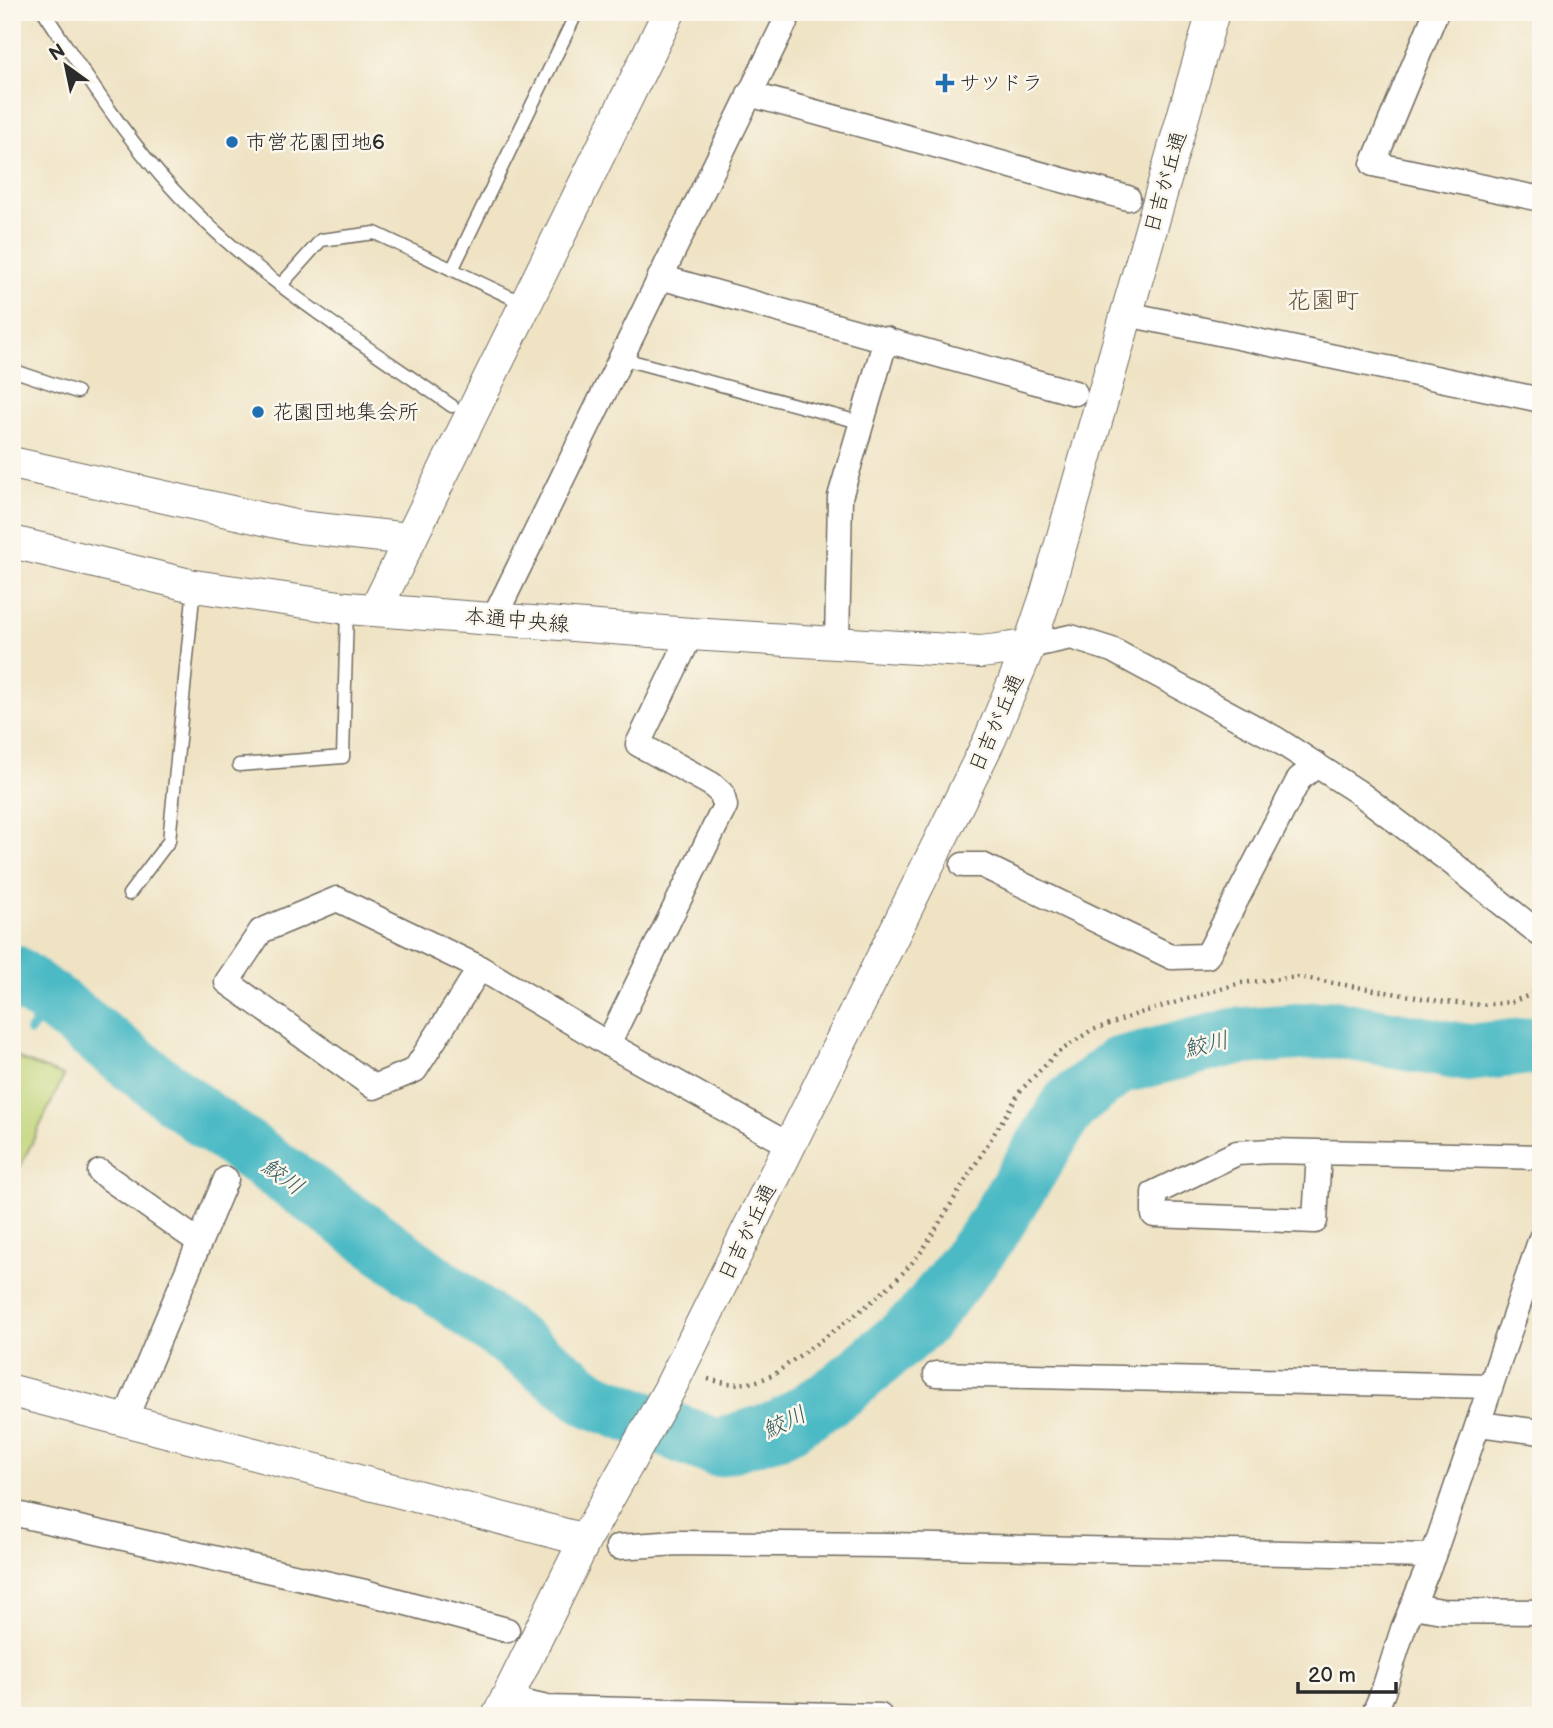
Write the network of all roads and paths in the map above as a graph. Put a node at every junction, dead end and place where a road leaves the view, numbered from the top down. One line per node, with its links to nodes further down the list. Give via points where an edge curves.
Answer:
1 (44, 12): 12 (lane, via 114,119 161,176)
2 (577, 12): 10 (lane)
3 (669, 12): 13 (street)
4 (790, 12): 7 (street)
5 (1213, 12): 14 (street, 日吉が丘通)
6 (1436, 12): 9 (street, via 1373,164)
7 (749, 94): 8 (street); 11 (street)
8 (1128, 198)
9 (1541, 199)
10 (452, 270): 12 (lane, via 374,233 321,240); 13 (lane)
11 (660, 277): 15 (street); 16 (street)
12 (280, 286): 21 (lane)
13 (525, 304): 24 (street)
14 (1127, 314): 20 (street); 31 (street, 日吉が丘通)
15 (886, 339): 19 (street); 22 (street)
16 (620, 358): 22 (lane); 28 (street)
17 (12, 370): 18 (lane)
18 (77, 392)
19 (1075, 393)
20 (1541, 400)
21 (452, 405)
22 (863, 423): 30 (street, via 840,497)
23 (12, 464): 24 (street, via 299,527)
24 (410, 539): 27 (street)
25 (12, 542): 26 (street, 本通中央線)
26 (194, 586): 27 (street, 本通中央線); 35 (lane, via 169,841)
27 (361, 608): 28 (street, 本通中央線); 32 (lane, via 343,757)
28 (494, 618): 29 (street, 本通中央線)
29 (691, 634): 30 (street, 本通中央線); 39 (street, via 638,744 711,784 726,806)
30 (837, 642): 31 (street, 本通中央線, via 981,652)
31 (1028, 646): 33 (street, via 1071,637 1112,650); 40 (street, 日吉が丘通, via 990,739)
32 (239, 765)
33 (1317, 765): 34 (street, via 1299,779 1207,956 1172,957 982,865); 36 (street)
34 (963, 864)
35 (130, 894)
36 (1541, 935)
37 (480, 968): 37 (street, via 337,899 261,932 227,982 374,1087 415,1070); 39 (street)
38 (1541, 991): 48 (path, via 1511,1002 1482,1005 1298,977 1241,983 1090,1031 1056,1054 1021,1090 924,1248 890,1287 766,1379 728,1384)
39 (608, 1044): 40 (street)
40 (789, 1145): 55 (street, 日吉が丘通, via 669,1390)
41 (1320, 1153): 41 (street, via 1315,1221 1154,1215 1154,1193 1237,1153); 42 (street)
42 (1541, 1157)
43 (100, 1171): 46 (street)
44 (226, 1180): 46 (street)
45 (1541, 1238): 49 (street)
46 (199, 1242): 51 (street)
47 (936, 1374): 49 (street)
48 (707, 1378)
49 (1491, 1386): 52 (street)
50 (12, 1391): 51 (street)
51 (124, 1422): 55 (street)
52 (1479, 1423): 53 (street); 57 (street)
53 (1541, 1432)
54 (12, 1513): 60 (street, via 365,1592)
55 (585, 1540): 61 (street)
56 (618, 1546): 57 (street, via 873,1545)
57 (1433, 1556): 58 (street)
58 (1413, 1606): 59 (street, via 1443,1611); 63 (street)
59 (1541, 1612)
60 (507, 1630)
61 (503, 1707): 62 (street)
62 (880, 1716)
63 (1373, 1716)

